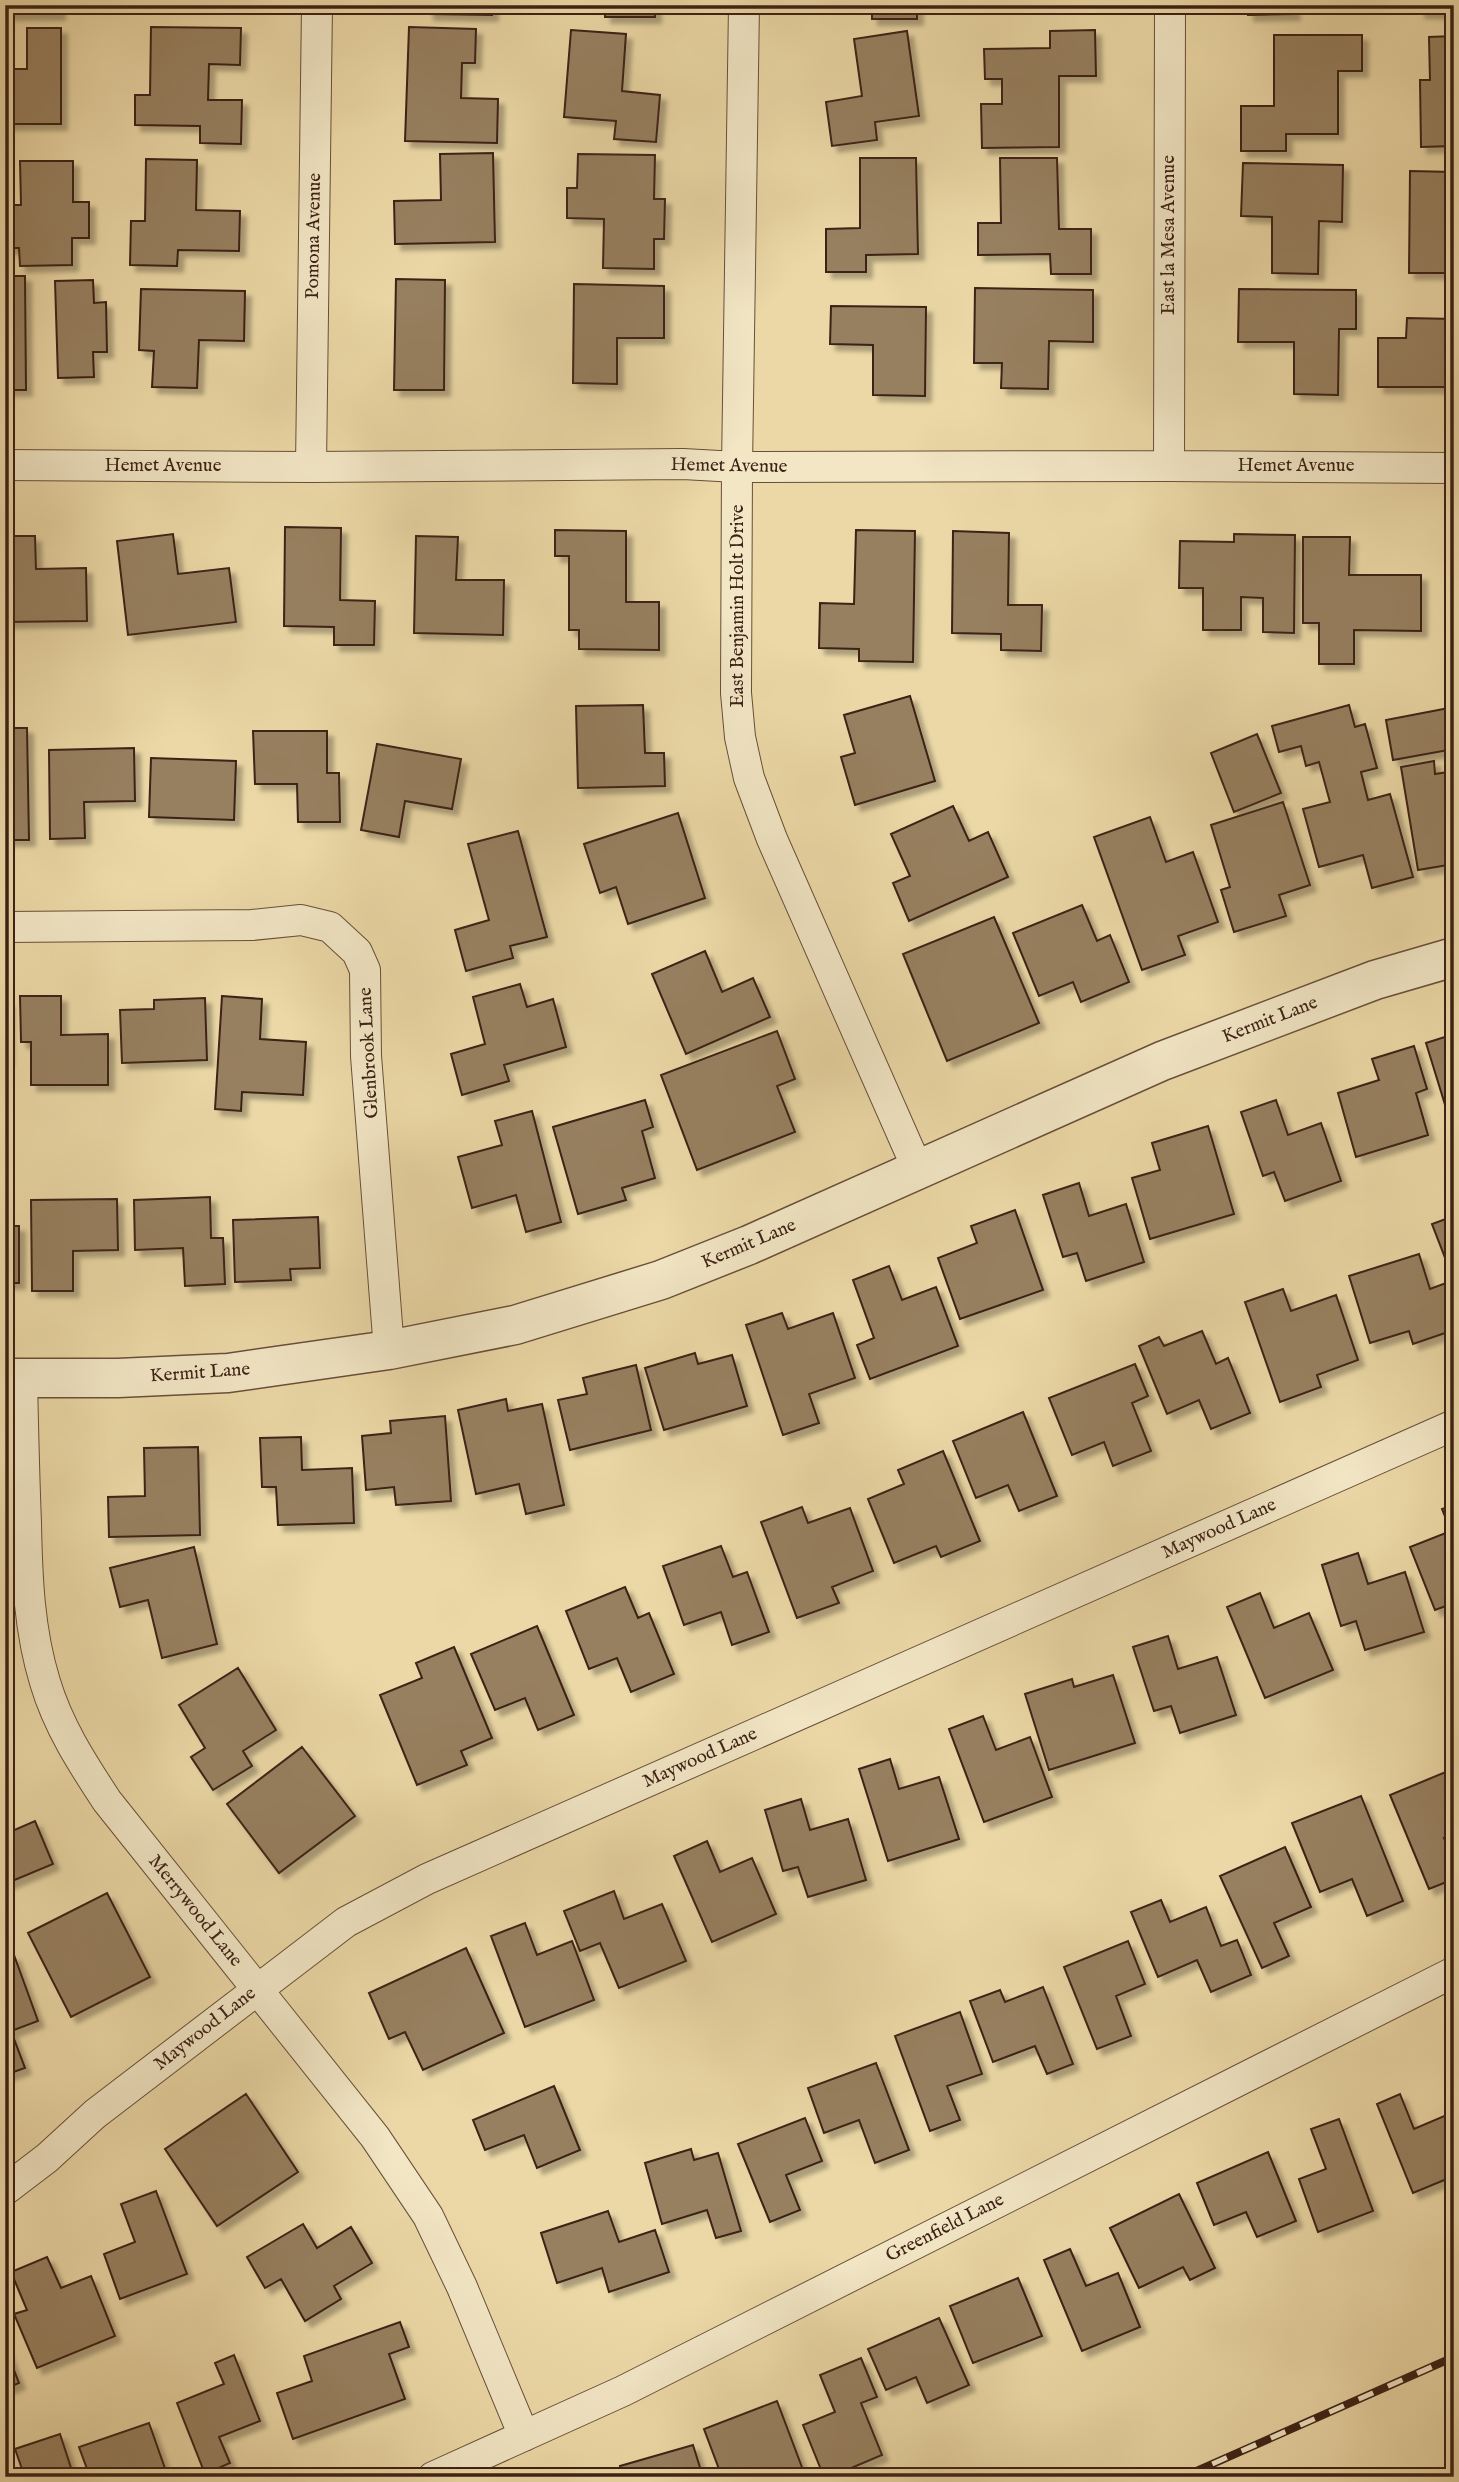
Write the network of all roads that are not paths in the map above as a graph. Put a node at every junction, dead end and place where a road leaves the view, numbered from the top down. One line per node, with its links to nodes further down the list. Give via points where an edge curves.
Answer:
1 (317, 5): 6 (street, Pomona Avenue)
2 (744, 5): 7 (street, East Benjamin Holt Drive)
3 (1170, 5): 5 (street, East la Mesa Avenue)
4 (5, 465): 6 (street, Hemet Avenue)
5 (1169, 466): 7 (street, Hemet Avenue); 8 (street, Hemet Avenue)
6 (311, 467): 7 (street, Hemet Avenue)
7 (737, 467): 11 (street, East Benjamin Holt Drive, via 736,692 749,778)
8 (1454, 468)
9 (5, 927): 12 (street, Glenbrook Lane, via 252,925 301,920 331,927 357,952 365,970 366,1056)
10 (1454, 957): 11 (street, Kermit Lane, via 1375,980 1163,1061)
11 (918, 1170): 12 (street, Kermit Lane, via 661,1280 515,1325)
12 (389, 1350): 13 (street, Kermit Lane, via 228,1373)
13 (13, 1378): 16 (street, Merrywood Lane, via 34,1641 57,1714 107,1801)
14 (1454, 1426): 16 (street, Maywood Lane, via 426,1879 346,1922)
15 (1454, 1972): 18 (street, Greenfield Lane, via 623,2391)
16 (256, 1988): 17 (street, Maywood Lane); 18 (street, Merrywood Lane, via 375,2137 428,2216)
17 (5, 2190)
18 (524, 2436): 19 (street, Greenfield Lane)
19 (433, 2477)

